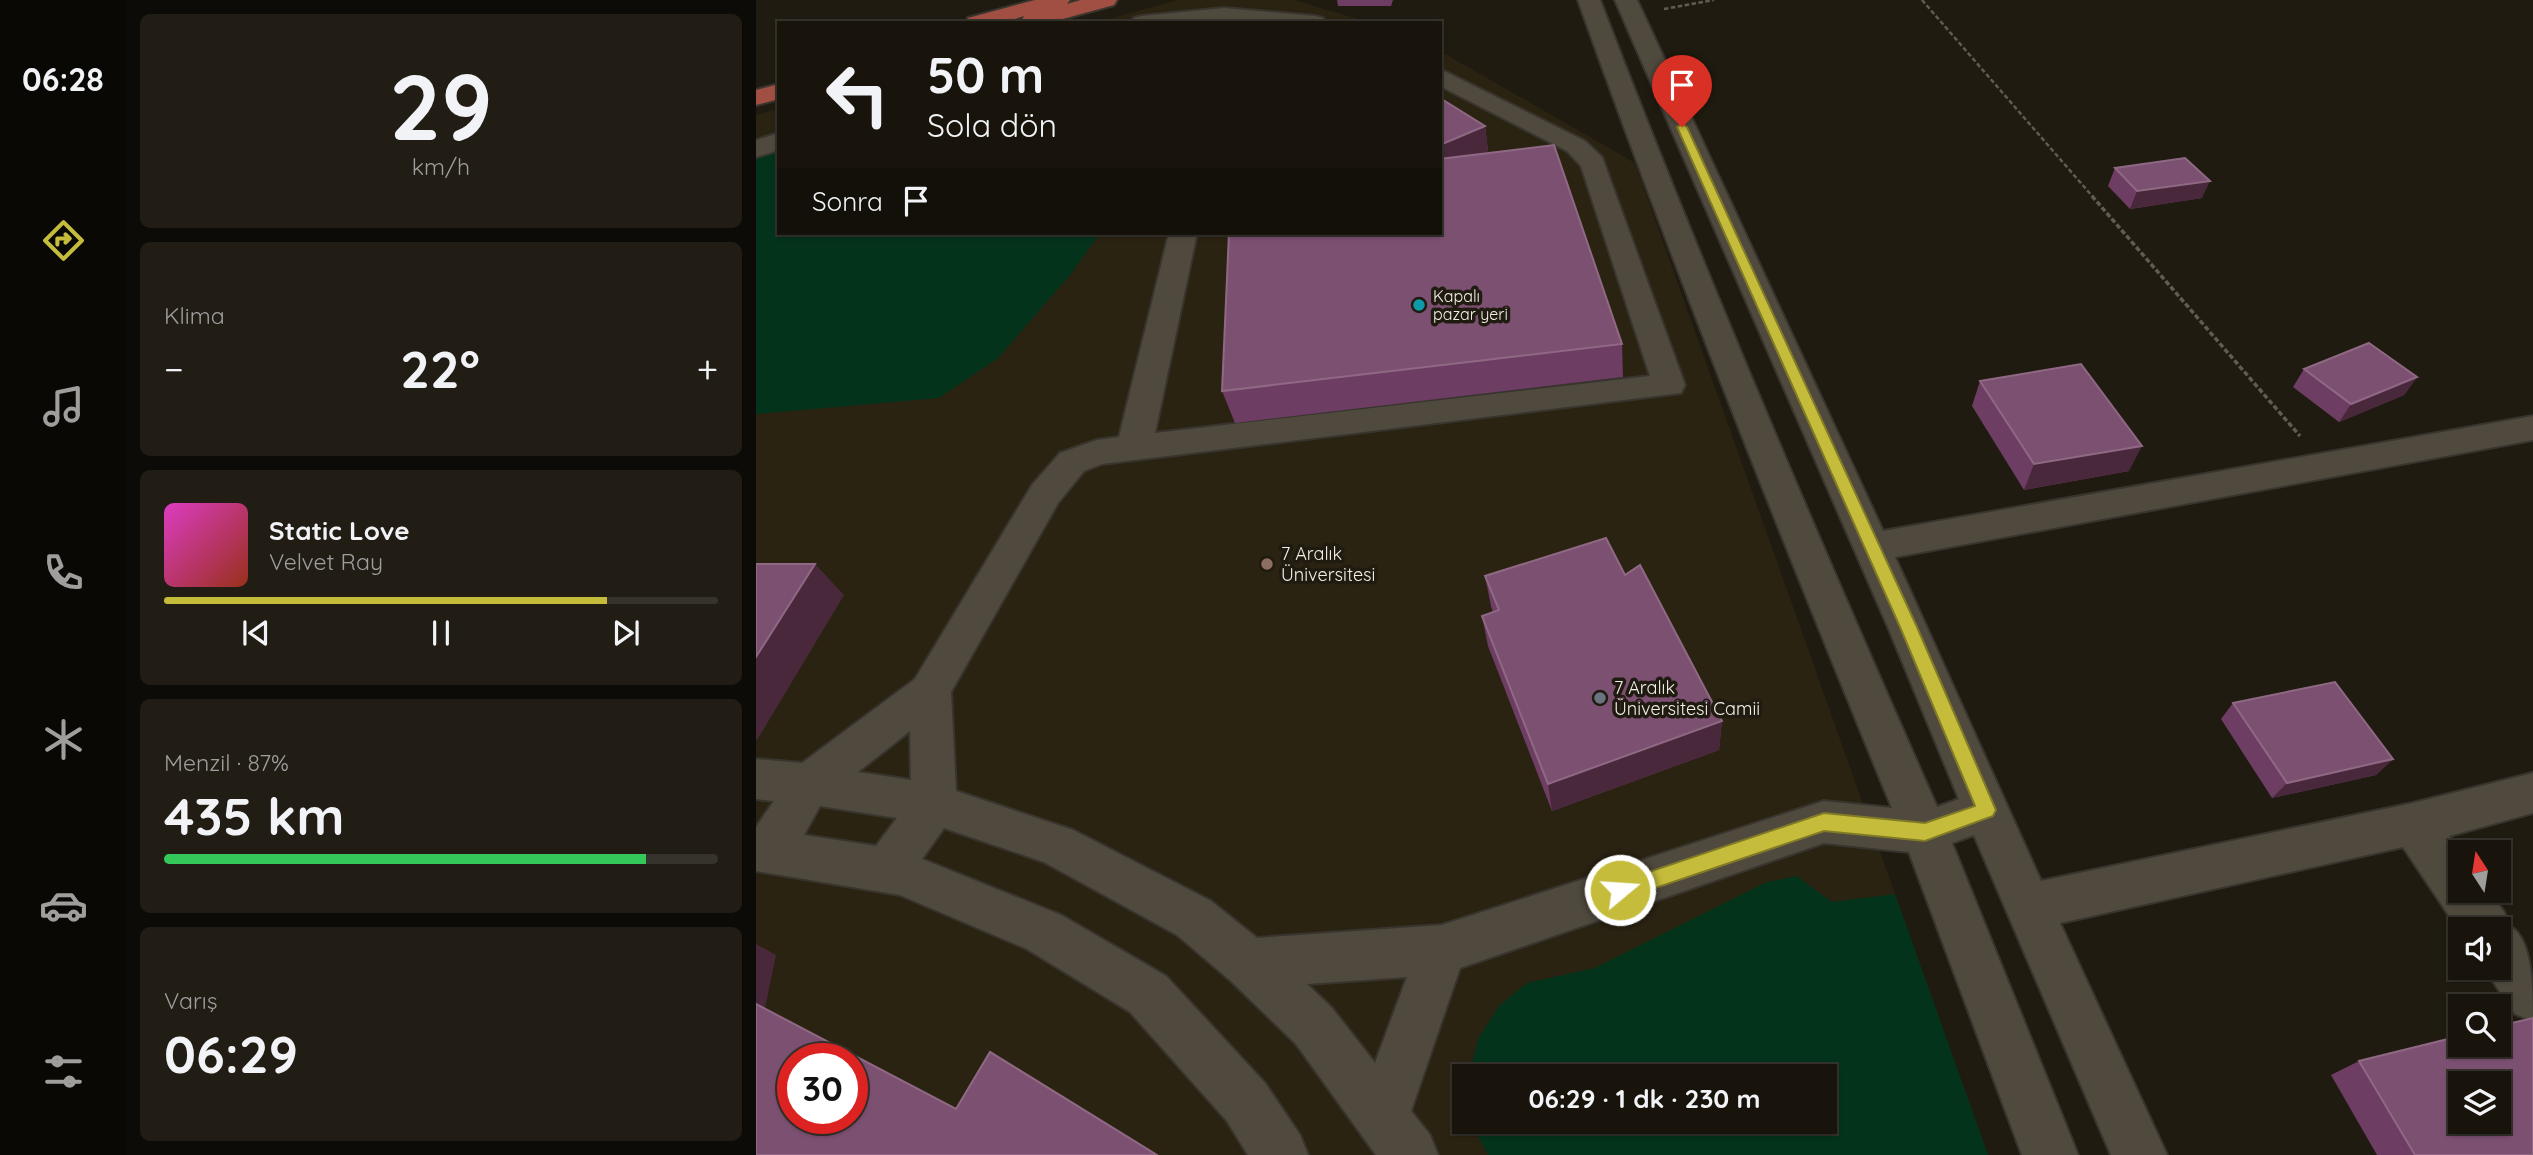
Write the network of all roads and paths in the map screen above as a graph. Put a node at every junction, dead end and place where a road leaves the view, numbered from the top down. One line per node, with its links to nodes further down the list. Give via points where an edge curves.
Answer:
1 (1059, 0): 8 (main road)
2 (1106, 0): 9 (main road)
3 (1589, 0): 30 (street, via 1789,514)
4 (1714, 0): 6 (path)
5 (1922, 0): 21 (path)
6 (1629, 7): 22 (street)
7 (1269, 20): 10 (street, via 1224,15)
8 (983, 21)
9 (1032, 21)
10 (1162, 21)
11 (1442, 77): 20 (street, via 1576,146 1593,163 1669,385)
12 (777, 78): 13 (main road)
13 (756, 83)
14 (777, 92): 15 (main road)
15 (756, 98)
16 (777, 142): 17 (street)
17 (756, 149)
18 (1183, 235): 20 (street)
19 (2533, 428): 21 (street)
20 (1134, 448): 23 (street, via 1097,452 1072,462 1045,494)
21 (2326, 465): 22 (street)
22 (1872, 547): 28 (street)
23 (930, 691): 25 (street); 27 (street)
24 (756, 779): 25 (street)
25 (809, 784): 27 (street); 31 (street)
26 (2533, 793): 29 (street)
27 (934, 804): 32 (street); 36 (street, via 1057,845 1194,918)
28 (1987, 810): 30 (street); 33 (street)
29 (2413, 824): 33 (street); 34 (street)
30 (1925, 832): 35 (street, via 1824,822); 42 (street)
31 (762, 850): 32 (street)
32 (887, 870): 40 (street, via 1044,932 1148,994 1245,1102)
33 (2028, 907): 43 (street)
34 (2479, 917)
35 (1442, 950): 36 (street); 39 (street)
36 (1249, 963): 39 (street, via 1314,1026)
37 (2511, 964): 38 (street)
38 (2533, 996)
39 (1382, 1115): 41 (street)
40 (1280, 1155)
41 (1410, 1155)
42 (2050, 1155)
43 (2139, 1155)

